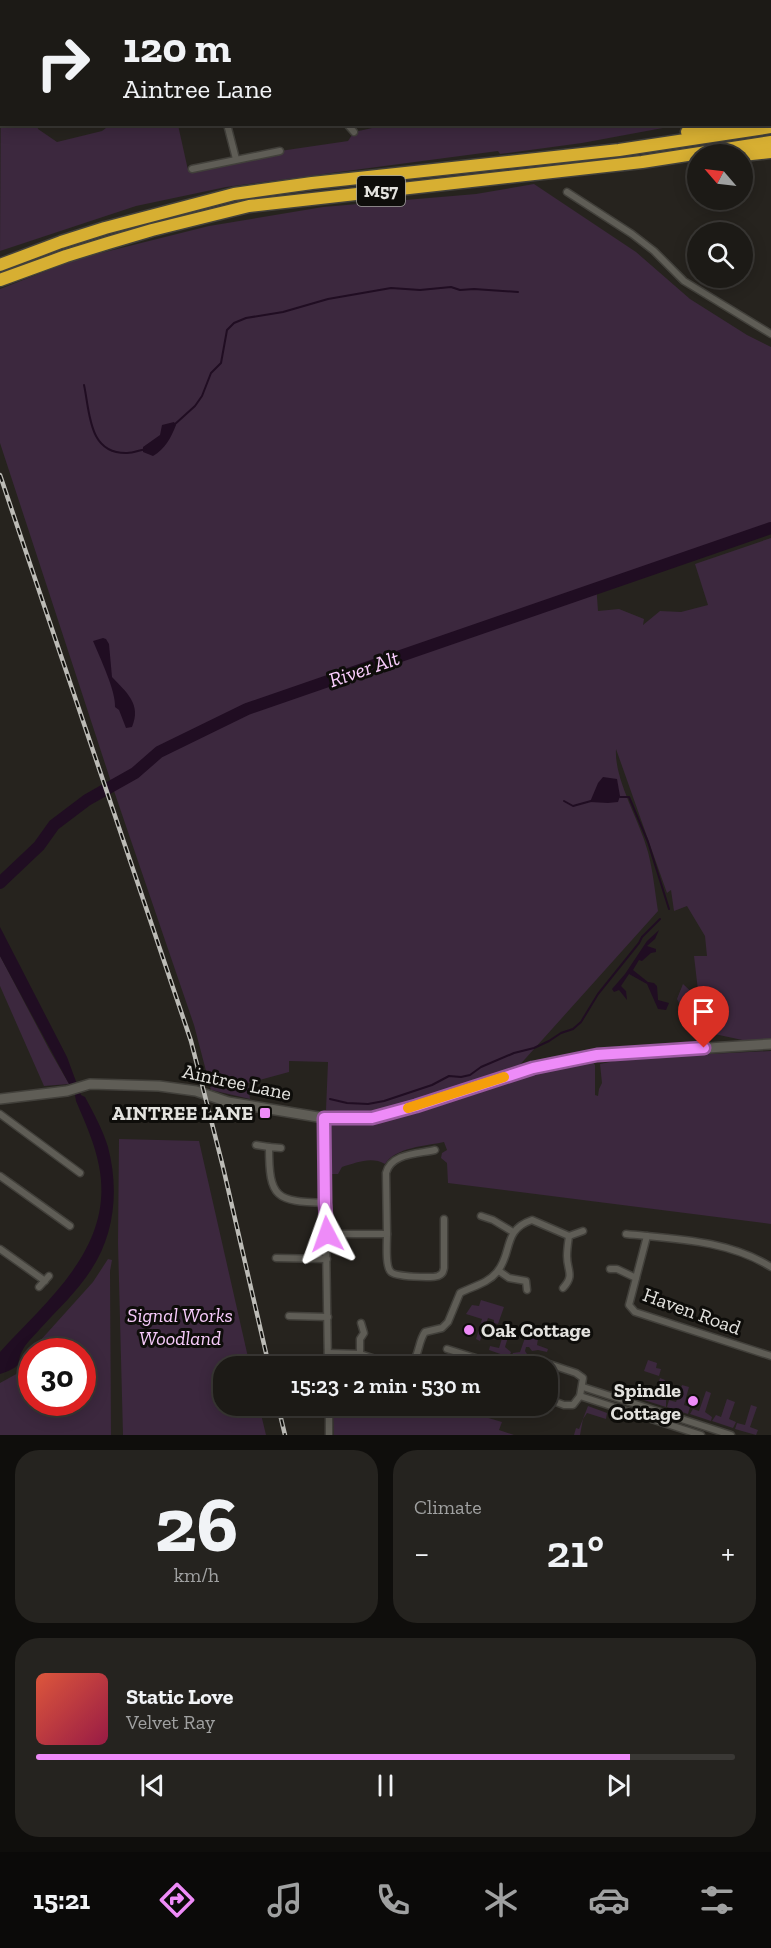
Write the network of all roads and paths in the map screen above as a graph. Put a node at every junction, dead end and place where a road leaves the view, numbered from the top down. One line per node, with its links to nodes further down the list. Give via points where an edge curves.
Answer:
1 (228, 126): 11 (street)
2 (349, 126): 5 (street)
3 (714, 126): 7 (highway, M57)
4 (771, 127): 7 (highway, M57)
5 (354, 132)
6 (771, 142): 13 (highway, M57)
7 (619, 150): 16 (highway, M57, via 234,194 94,231)
8 (280, 151): 11 (street)
9 (771, 152): 10 (highway)
10 (753, 154)
11 (236, 159): 14 (street)
12 (687, 160): 13 (highway, M57)
13 (642, 162): 17 (highway, M57, via 249,206 130,236)
14 (192, 169)
15 (567, 192): 18 (street, via 632,234 684,280)
16 (0, 265)
17 (0, 280)
18 (771, 334)
19 (771, 1044): 22 (main road, Aintree Lane, via 597,1055 533,1068 372,1118)
20 (0, 1099): 22 (main road, Aintree Lane, via 84,1086 131,1084 179,1087 228,1102)
21 (0, 1114): 27 (street)
22 (324, 1118): 29 (street)
23 (255, 1145): 24 (street)
24 (269, 1148): 25 (street); 29 (street, via 272,1184 281,1197)
25 (281, 1148)
26 (435, 1150): 36 (street, via 398,1158 389,1165)
27 (80, 1173)
28 (0, 1176): 32 (street)
29 (325, 1203): 35 (street)
30 (480, 1216): 34 (street)
31 (444, 1219): 36 (street, via 444,1268 437,1276 397,1276 391,1272)
32 (70, 1226)
33 (583, 1231): 38 (street)
34 (513, 1232): 38 (street, via 532,1220); 45 (street)
35 (327, 1234): 36 (street); 42 (street)
36 (387, 1234)
37 (626, 1234): 39 (street)
38 (569, 1236): 48 (street, via 567,1259 571,1272)
39 (647, 1236): 43 (street, via 710,1243); 46 (street, Haven Road)
40 (0, 1249): 47 (street, via 47,1279)
41 (276, 1258): 42 (street)
42 (327, 1259): 51 (street)
43 (771, 1267)
44 (610, 1269): 46 (street, Haven Road)
45 (499, 1271): 49 (street, via 508,1278 525,1281); 57 (street, via 486,1282 460,1293 448,1322 442,1328 425,1332)
46 (636, 1278): 59 (street, Haven Road, via 629,1305 635,1312)
47 (39, 1287)
48 (563, 1288)
49 (527, 1290)
50 (289, 1316): 51 (street)
51 (328, 1317): 54 (street)
52 (361, 1323): 55 (street, via 364,1333)
53 (447, 1349): 58 (street)
54 (328, 1353): 55 (street)
55 (360, 1354): 56 (street)
56 (366, 1356)
57 (416, 1356)
58 (469, 1356)
59 (771, 1356)
60 (558, 1367): 61 (street, via 583,1378)
61 (583, 1387): 62 (street); 64 (street)
62 (580, 1396): 63 (street, via 569,1406); 65 (street)
63 (558, 1402)
64 (627, 1402): 65 (street); 66 (street)
65 (624, 1410): 68 (street)
66 (654, 1410): 68 (street); 69 (street)
67 (329, 1416): 74 (street)
68 (651, 1419): 71 (street)
69 (680, 1419): 70 (street); 71 (street)
70 (697, 1424): 72 (street); 73 (street)
71 (677, 1427): 72 (street)
72 (697, 1434)
73 (722, 1434): 75 (street)
74 (330, 1435)
75 (731, 1435)

